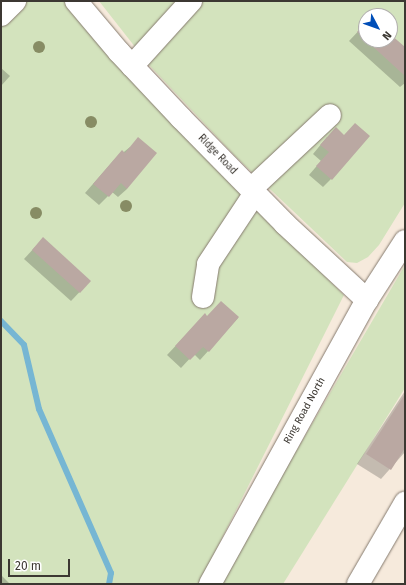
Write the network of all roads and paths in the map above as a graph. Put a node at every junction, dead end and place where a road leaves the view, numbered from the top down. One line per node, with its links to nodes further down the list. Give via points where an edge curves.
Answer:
1 (15, 1): 4 (street)
2 (76, 1): 5 (street, Ridge Road)
3 (191, 1): 5 (street)
4 (1, 15)
5 (132, 66): 7 (street, Ridge Road)
6 (330, 114): 7 (street)
7 (253, 191): 9 (street, via 208,264); 10 (street, Ridge Road)
8 (405, 241): 10 (street, Ring Road North)
9 (203, 296)
10 (367, 300): 12 (street, Ring Road North)
11 (405, 503): 13 (street)
12 (210, 584)
13 (358, 584)

